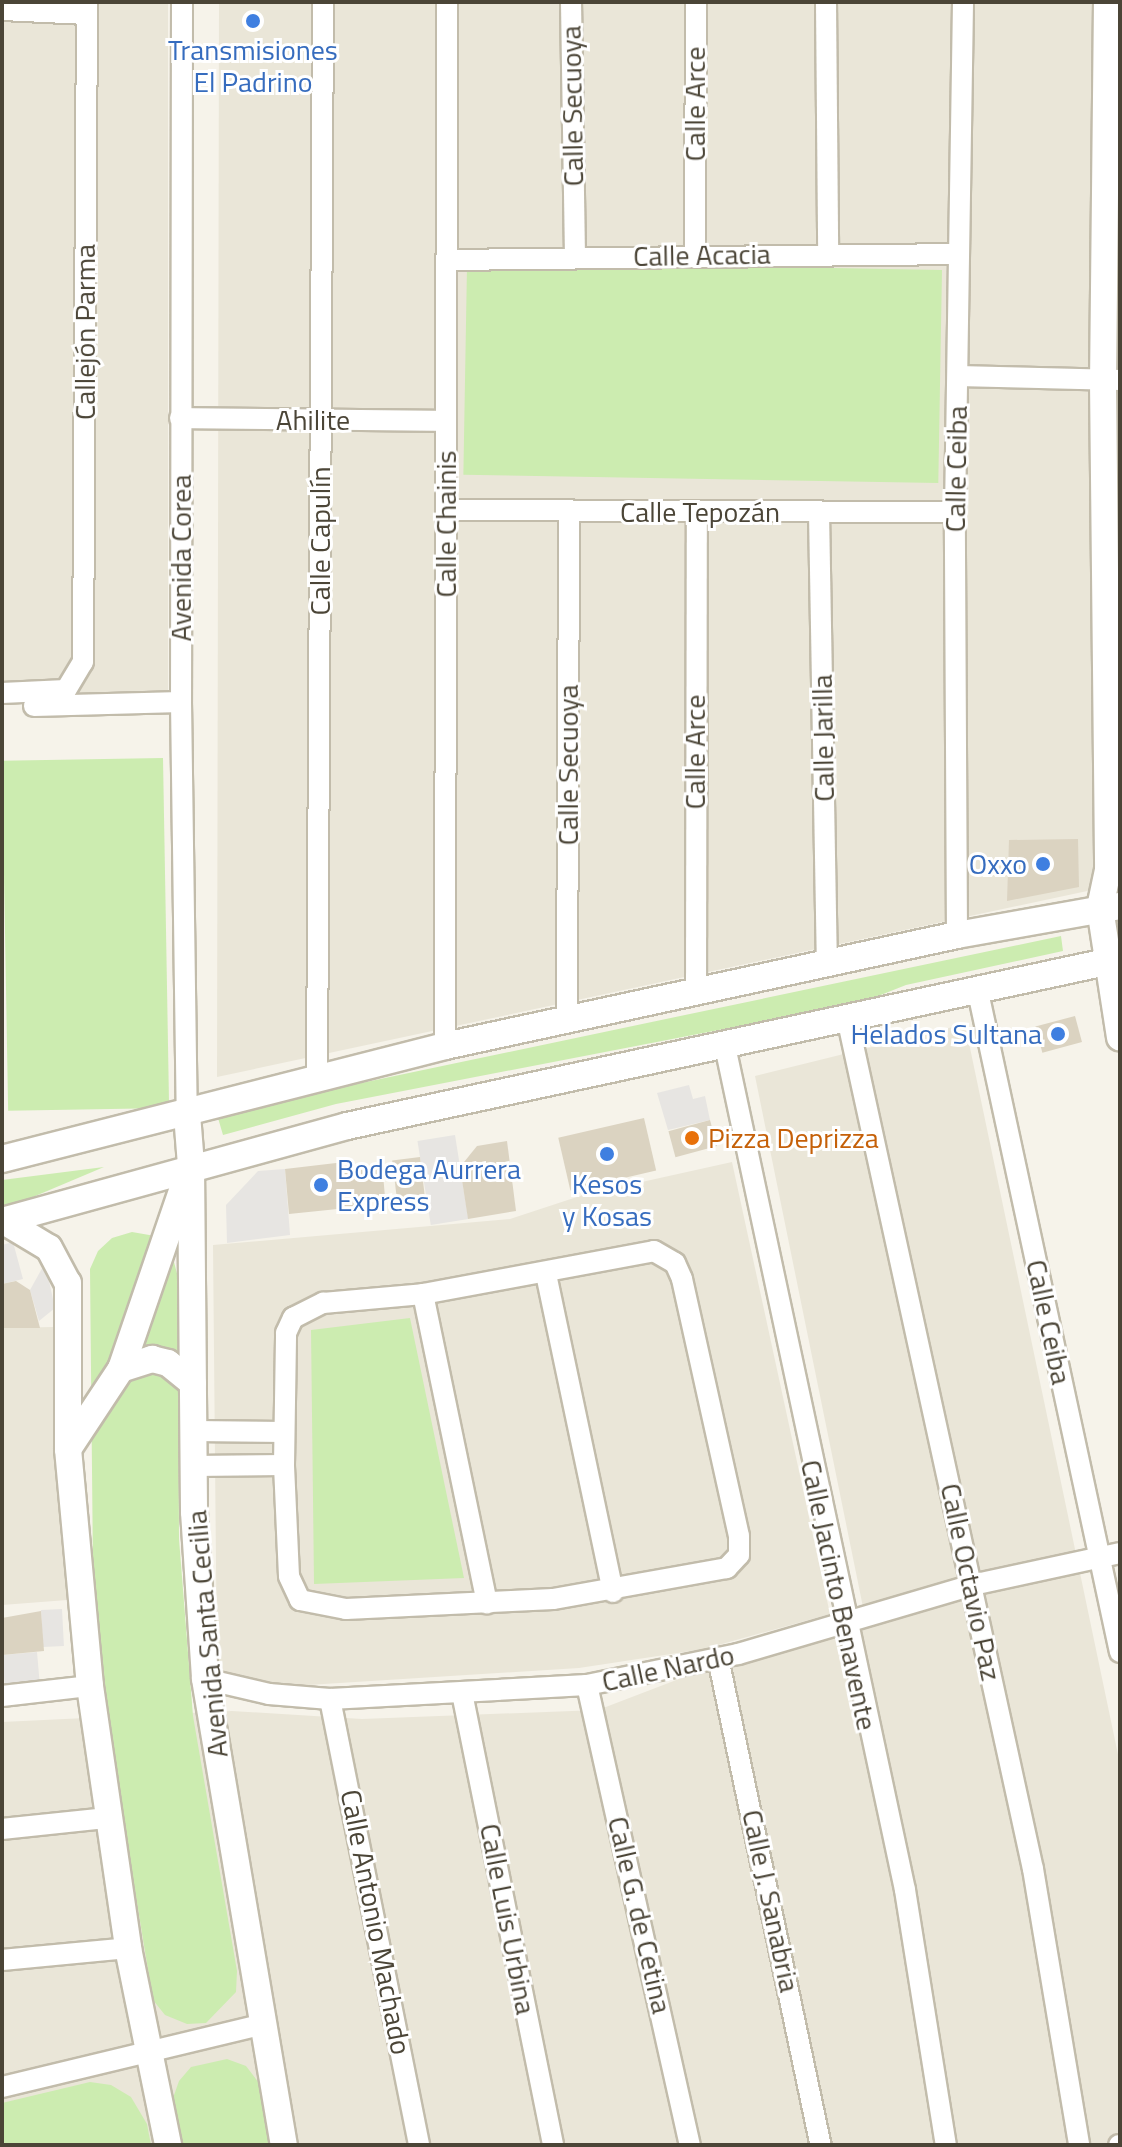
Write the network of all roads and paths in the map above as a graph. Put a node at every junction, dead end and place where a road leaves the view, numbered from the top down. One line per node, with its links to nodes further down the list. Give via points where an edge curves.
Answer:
1 (182, 2): 18 (street, Avenida Corea)
2 (323, 2): 19 (street, Calle Capulín)
3 (447, 2): 15 (street, Calle Chainis)
4 (571, 2): 14 (street, Calle Secuoya)
5 (696, 2): 13 (street, Calle Arce)
6 (826, 2): 11 (street)
7 (963, 2): 12 (street, Calle Ceiba)
8 (1107, 2): 17 (street)
9 (86, 8): 10 (street); 26 (street, Callejón Parma, via 83,662 66,690)
10 (2, 10)
11 (828, 253): 12 (street, Calle Acacia); 13 (street, Calle Acacia)
12 (957, 254): 16 (street, Calle Ceiba)
13 (695, 255): 14 (street, Calle Acacia)
14 (575, 257): 15 (street, Calle Acacia)
15 (447, 260): 20 (street, Calle Chainis)
16 (958, 376): 17 (street); 25 (street, Calle Ceiba)
17 (1111, 380): 29 (street)
18 (180, 418): 19 (street, Ahilite); 27 (street, Avenida Corea)
19 (321, 420): 20 (street, Ahilite); 41 (street, Calle Capulín)
20 (446, 421): 21 (street, Calle Chainis)
21 (446, 510): 22 (street, Calle Tepozán); 39 (street, Calle Chainis)
22 (569, 510): 23 (street, Calle Tepozán); 36 (street, Calle Secuoya)
23 (697, 512): 24 (street, Calle Tepozán); 34 (street, Calle Arce)
24 (819, 512): 25 (street, Calle Tepozán); 33 (street, Calle Jarilla)
25 (955, 512): 31 (street, Calle Ceiba)
26 (2, 693)
27 (181, 702): 28 (street); 42 (street, Avenida Corea)
28 (2, 707)
29 (1114, 879): 30 (street)
30 (1110, 907): 31 (street); 32 (street)
31 (957, 935): 33 (street)
32 (1113, 960): 35 (street); 38 (street)
33 (827, 964): 34 (street)
34 (696, 991): 36 (street)
35 (978, 992): 37 (street); 55 (street, Calle Ceiba)
36 (567, 1019): 39 (street)
37 (848, 1022): 40 (street); 56 (street, Calle Octavio Paz)
38 (1120, 1037)
39 (445, 1046): 41 (street)
40 (725, 1046): 44 (street, via 347,1126); 59 (street, Calle Jacinto Benavente)
41 (317, 1080): 42 (street)
42 (187, 1114): 43 (street); 44 (street, Avenida Santa Cecilia)
43 (2, 1159)
44 (191, 1165): 45 (street); 48 (street); 49 (street, Avenida Santa Cecilia)
45 (3, 1221): 52 (street, via 49,1248 68,1283)
46 (546, 1274): 47 (street); 57 (street); 57 (street, via 654,1251 675,1263 739,1536 739,1555 727,1568)
47 (423, 1294): 51 (street, via 323,1303 293,1318 286,1333); 58 (street)
48 (121, 1369): 49 (street, via 152,1359 168,1363); 52 (street)
49 (193, 1383): 50 (street, Avenida Santa Cecilia)
50 (194, 1431): 51 (street); 54 (street, Avenida Santa Cecilia)
51 (284, 1432): 53 (street)
52 (68, 1449): 64 (street)
53 (284, 1465): 54 (street); 58 (street, via 289,1576 300,1600 346,1609)
54 (194, 1466): 62 (street, Avenida Santa Cecilia)
55 (1110, 1555): 56 (street, Calle Nardo); 60 (street, Calle Ceiba)
56 (972, 1585): 59 (street, Calle Nardo); 82 (street, Calle Octavio Paz, via 1033,1869)
57 (613, 1592): 58 (street)
58 (487, 1603)
59 (844, 1623): 61 (street, Calle Nardo); 81 (street, Calle Jacinto Benavente, via 905,1890)
60 (1120, 1652)
61 (718, 1658): 63 (street, Calle Nardo); 80 (street, Calle J. Sanabria)
62 (205, 1679): 67 (street, Calle Nardo, via 269,1694); 72 (street, Avenida Santa Cecilia)
63 (587, 1685): 65 (street, Calle Nardo); 79 (street, Calle G. de Cetina)
64 (90, 1686): 66 (street); 68 (street)
65 (462, 1693): 67 (street, Calle Nardo); 78 (street, Calle Luis Urbina)
66 (2, 1696)
67 (330, 1699): 77 (street, Calle Antonio Machado)
68 (107, 1818): 69 (street); 70 (street)
69 (2, 1829)
70 (128, 1948): 71 (street); 73 (street)
71 (2, 1960)
72 (260, 2025): 73 (street); 76 (street, Avenida Santa Cecilia)
73 (149, 2052): 74 (street); 75 (street)
74 (2, 2087)
75 (168, 2145)
76 (284, 2145)
77 (419, 2145)
78 (553, 2145)
79 (690, 2145)
80 (821, 2145)
81 (946, 2145)
82 (1079, 2145)

